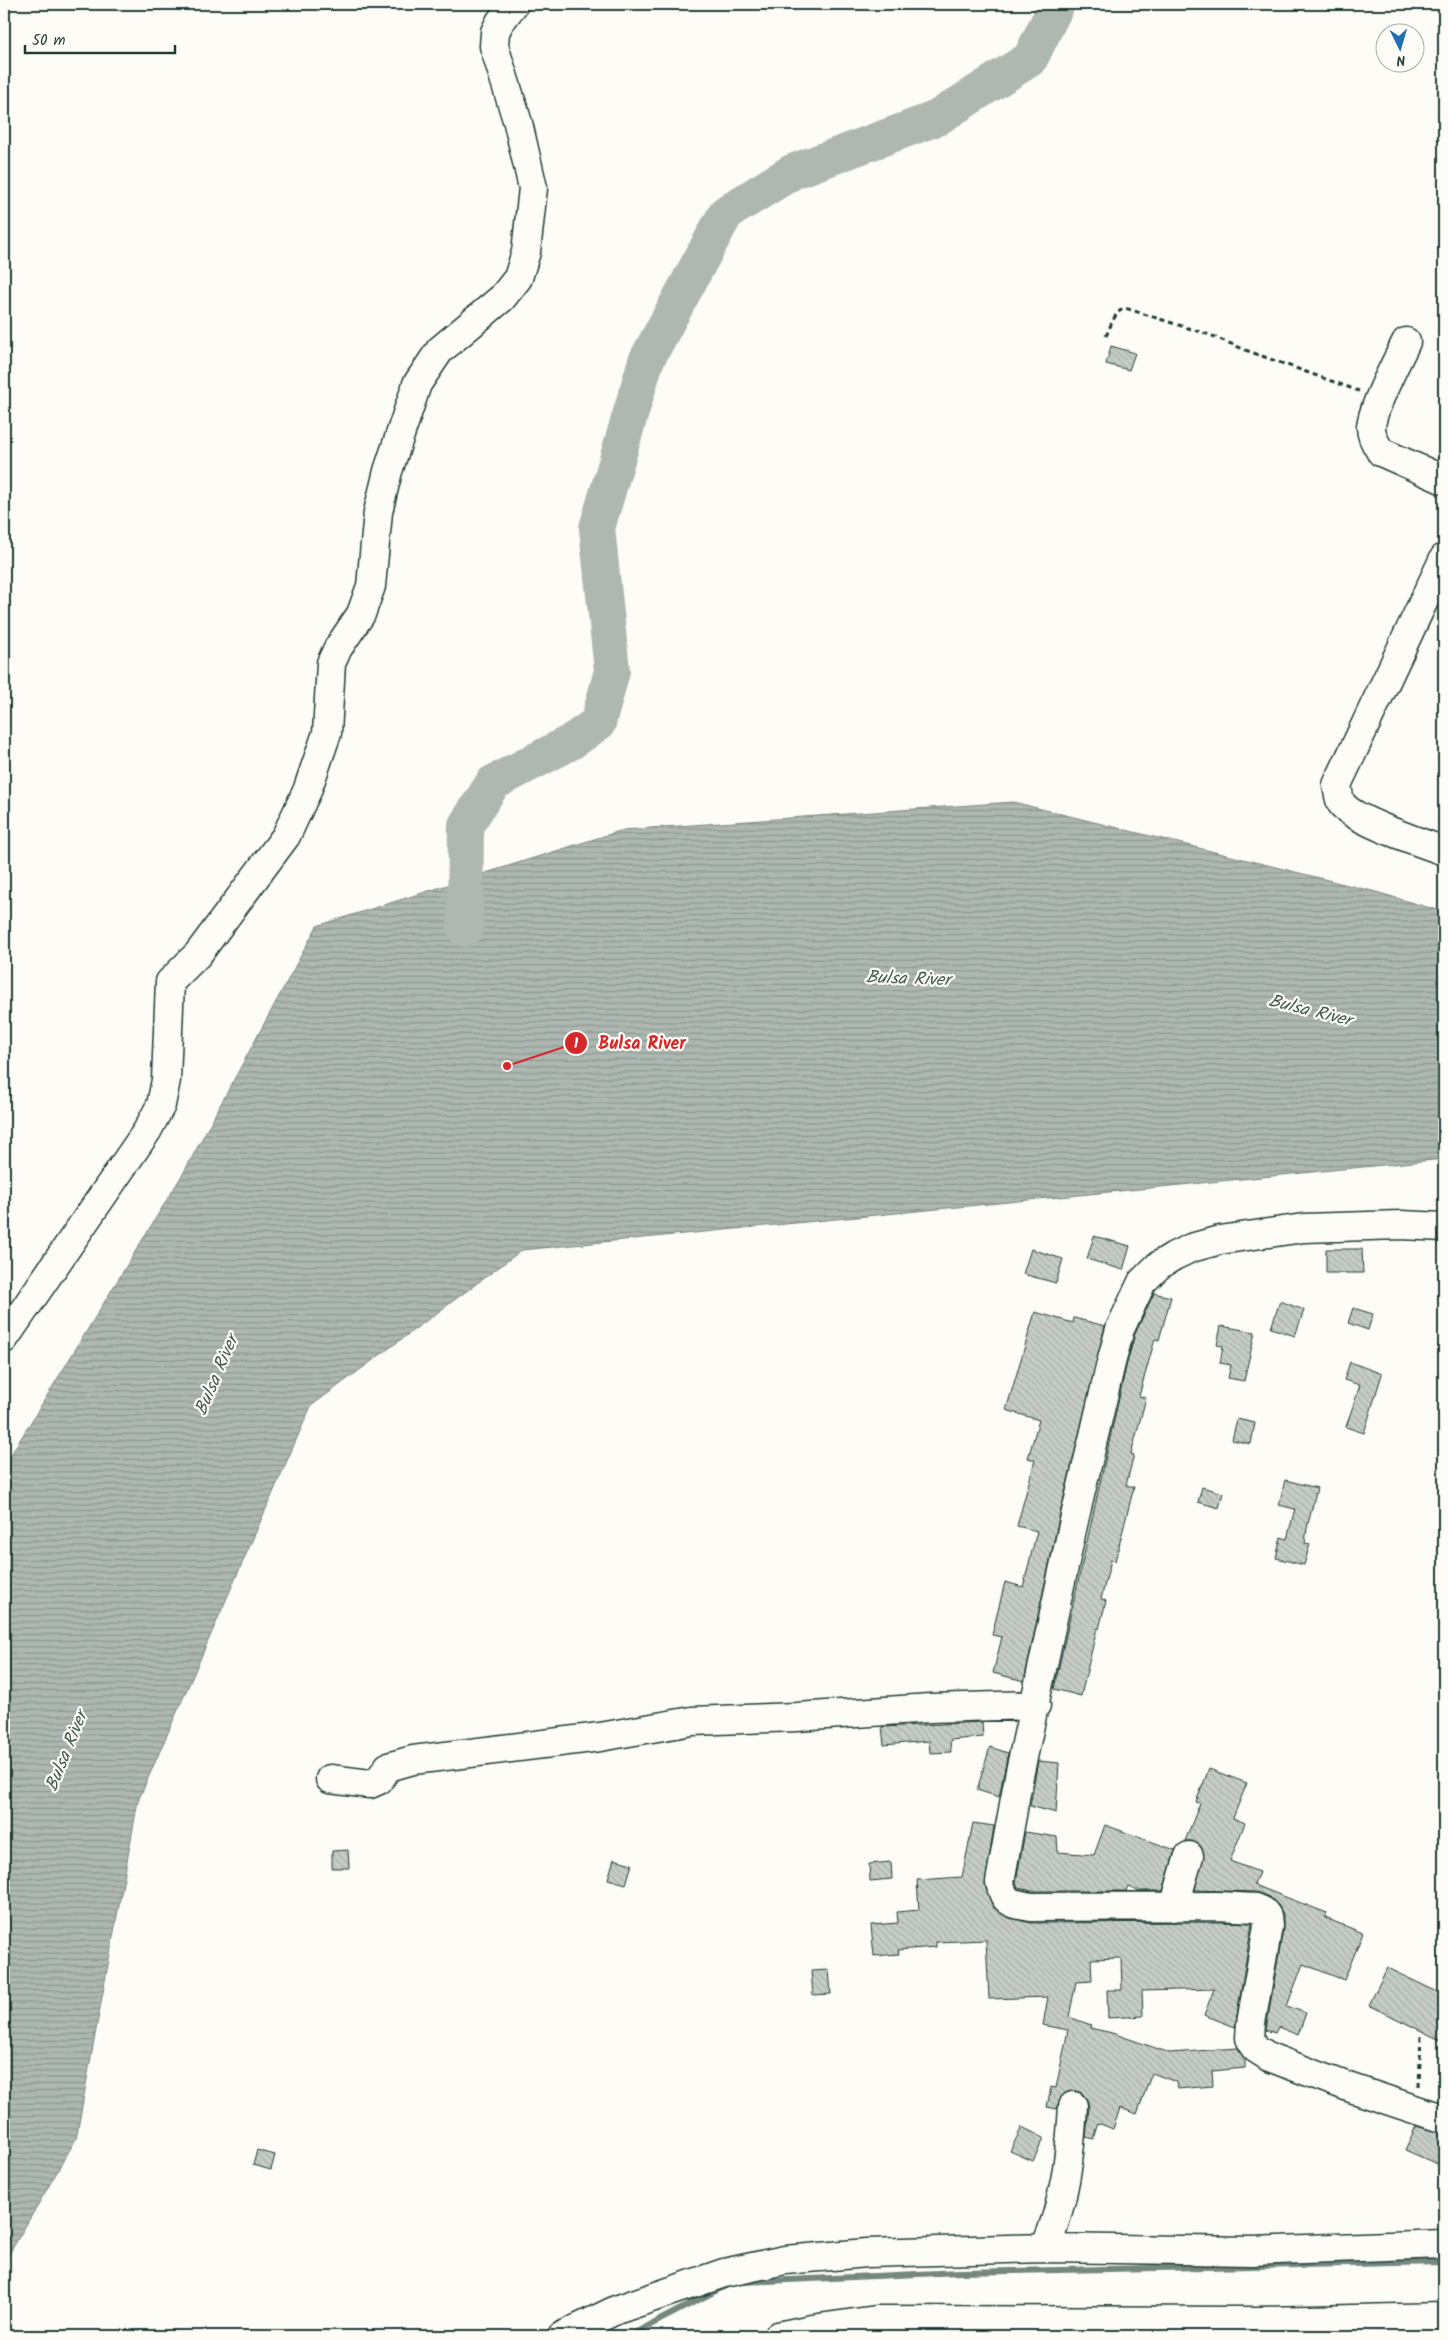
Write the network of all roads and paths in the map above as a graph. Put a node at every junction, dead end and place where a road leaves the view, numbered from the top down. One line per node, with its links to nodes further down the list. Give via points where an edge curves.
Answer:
1 (514, 4): 9 (street, via 495,32 494,46 518,123 533,188 526,252 518,278 502,298 440,350 417,384 378,512 371,586 361,614 331,664 327,733 307,791 286,836 198,954 170,982 166,1080 161,1105 147,1131)
2 (1106, 336): 4 (path, via 1116,315 1125,308 1210,335)
3 (1406, 342): 4 (street)
4 (1380, 399): 5 (street, via 1371,427 1375,445 1381,452)
5 (1444, 480)
6 (1444, 558): 7 (street, via 1338,785 1341,803 1348,811)
7 (1444, 851)
8 (1444, 1227): 10 (street, via 1304,1228 1229,1238 1174,1256 1142,1282 1120,1329 1111,1363)
9 (4, 1338)
10 (1036, 1705): 11 (street, via 692,1721 600,1737 413,1760 388,1767 379,1780 370,1784); 13 (street, via 1019,1776 1000,1882 1003,1895 1012,1903 1031,1907)
11 (330, 1780)
12 (1189, 1856): 13 (street)
13 (1174, 1907): 16 (street, via 1256,1908 1267,1916 1251,2023 1250,2038 1255,2048 1269,2057)
14 (1421, 2035): 16 (path)
15 (1073, 2106): 18 (street, via 1063,2196)
16 (1432, 2116)
17 (1444, 2244): 18 (street, via 1253,2252)
18 (1045, 2248): 20 (street, via 867,2253 785,2260 724,2273 616,2310)
19 (1444, 2318): 21 (street, via 876,2320)
20 (562, 2336)
21 (778, 2336)

